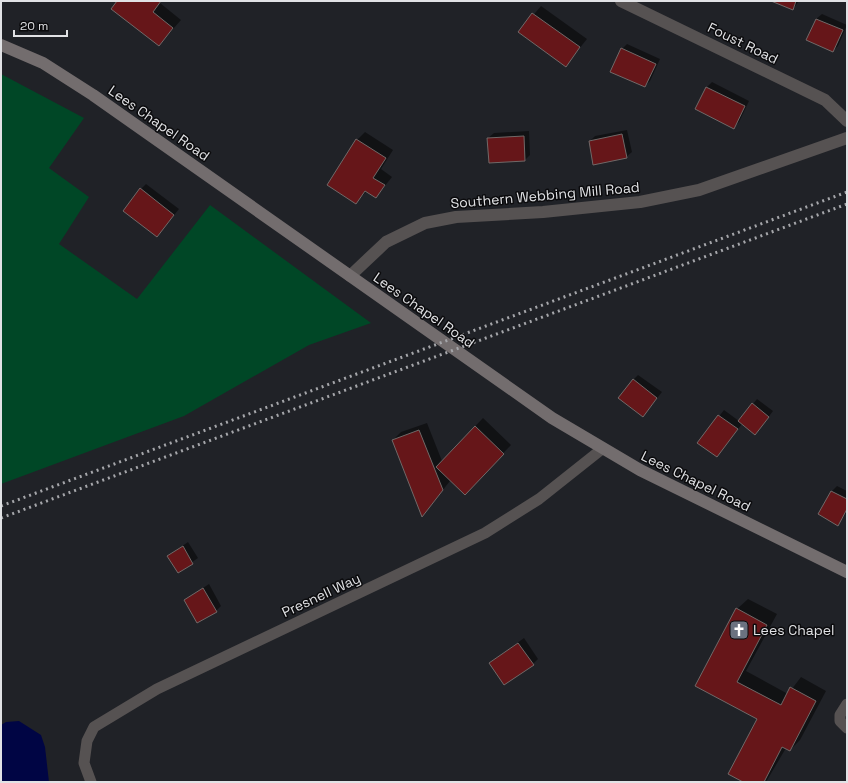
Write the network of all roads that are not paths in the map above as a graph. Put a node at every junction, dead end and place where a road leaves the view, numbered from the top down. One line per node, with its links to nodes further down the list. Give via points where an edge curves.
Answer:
1 (621, 1): 3 (street, Foust Road, via 825,100)
2 (1, 45): 5 (main road, Lees Chapel Road, via 43,63 93,95)
3 (847, 121)
4 (847, 138): 5 (street, Southern Webbing Mill Road, via 699,190 640,202 543,212 456,217 425,223 386,242)
5 (350, 276): 6 (main road, Lees Chapel Road, via 505,385)
6 (602, 449): 7 (main road, Lees Chapel Road); 10 (lane, Presnell Way, via 539,499 485,533 156,690 115,713 94,727 86,741 84,763)
7 (847, 572)
8 (847, 704): 9 (lane, via 840,715 840,721)
9 (847, 728)
10 (91, 782)

